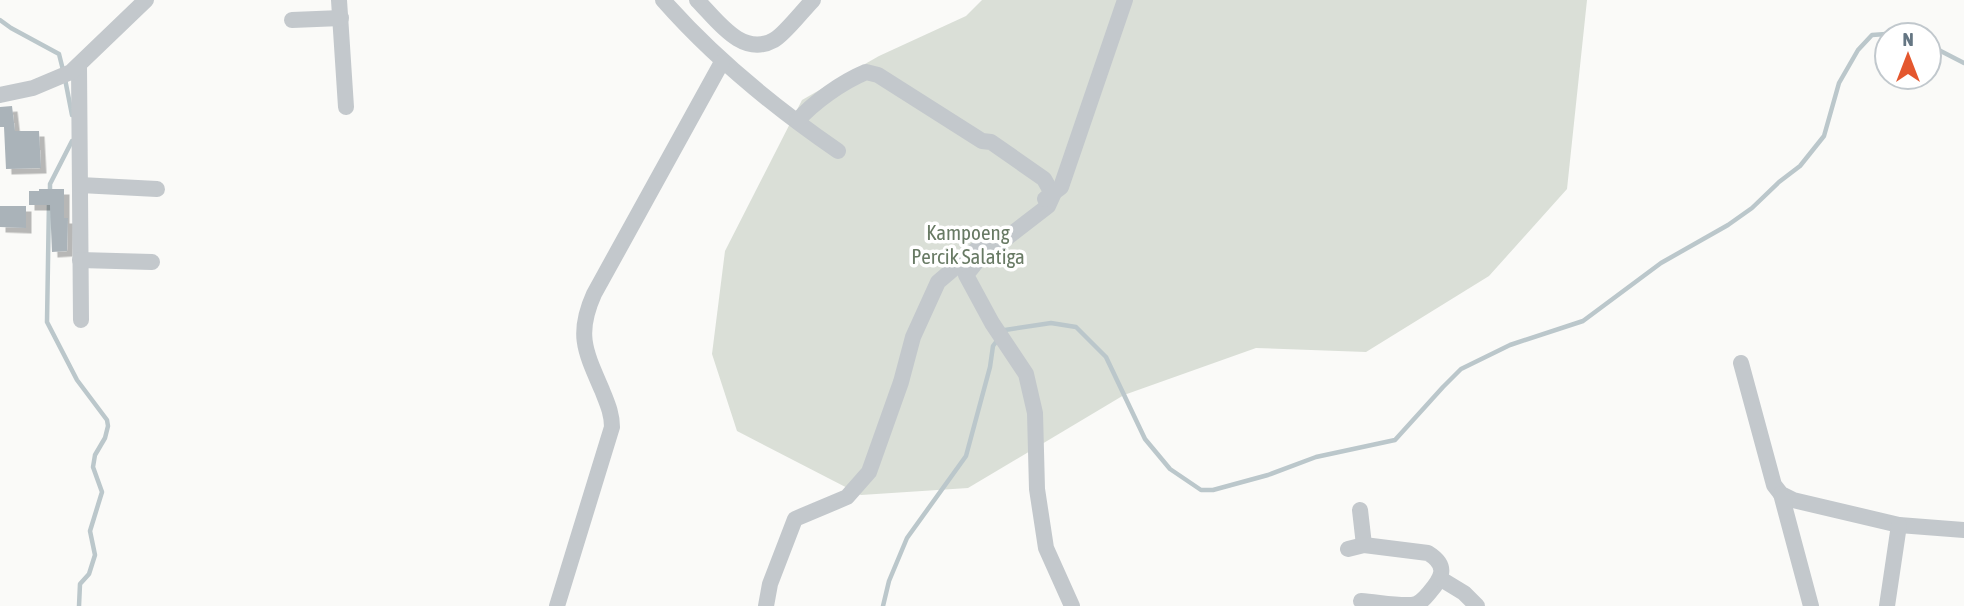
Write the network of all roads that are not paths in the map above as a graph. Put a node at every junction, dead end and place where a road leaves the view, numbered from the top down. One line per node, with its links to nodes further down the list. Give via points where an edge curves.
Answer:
1 (146, 0): 10 (street)
2 (340, 0): 7 (street)
3 (663, 0): 9 (street)
4 (697, 0): 5 (street, via 739,42 753,45 774,40)
5 (813, 0)
6 (1125, 0): 17 (street, via 1060,187)
7 (341, 18): 8 (street); 12 (street)
8 (292, 20)
9 (722, 62): 13 (street); 30 (street, via 584,317 584,345 612,414 612,427)
10 (69, 72): 11 (street, via 33,88); 15 (street)
11 (0, 95)
12 (346, 107)
13 (797, 121): 14 (street); 17 (street, via 822,98 866,72 878,75 982,141 991,142 1044,180)
14 (838, 151)
15 (80, 185): 16 (street); 18 (street)
16 (157, 188)
17 (1053, 195): 31 (street, via 1005,225 937,282 913,337 869,472 848,497 795,519); 32 (street, via 1048,206 978,260 966,275 1026,374 1035,413 1037,489 1046,548)
18 (80, 260): 19 (street); 20 (street)
19 (152, 262)
20 (81, 320)
21 (1741, 363): 22 (street)
22 (1780, 494): 24 (street); 34 (street)
23 (1360, 510): 26 (street)
24 (1899, 525): 25 (street); 35 (street)
25 (1964, 530)
26 (1364, 545): 27 (street); 28 (street, via 1428,553 1440,566)
27 (1348, 549)
28 (1441, 579): 29 (street, via 1413,606); 33 (street)
29 (1361, 601)
30 (557, 606)
31 (766, 606)
32 (1072, 606)
33 (1477, 606)
34 (1811, 606)
35 (1887, 606)

